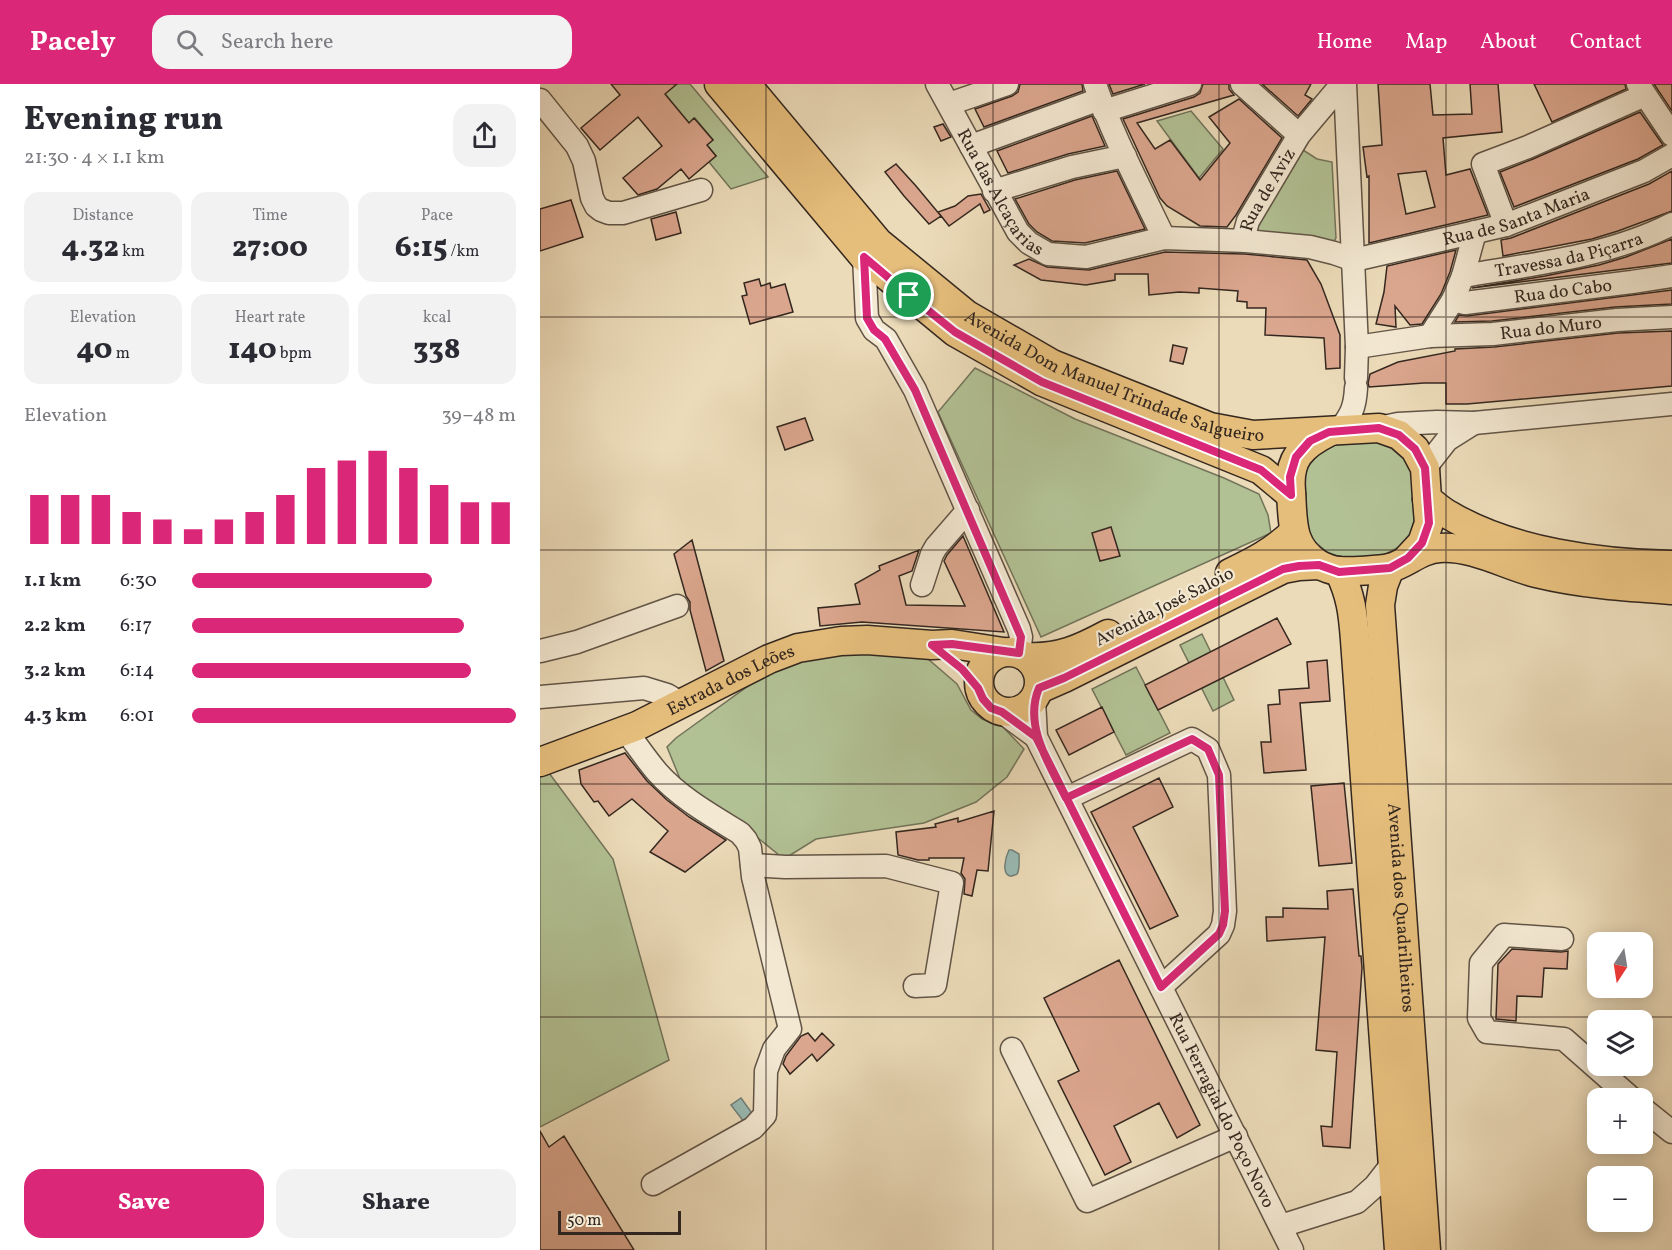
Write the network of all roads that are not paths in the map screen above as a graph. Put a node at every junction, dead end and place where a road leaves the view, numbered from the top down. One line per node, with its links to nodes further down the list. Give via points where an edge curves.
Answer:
1 (719, 84): 24 (main road, Avenida Dom Manuel Trindade Salgueiro)
2 (747, 84): 35 (main road, Avenida Dom Manuel Trindade Salgueiro, via 878,242 967,315 1052,364 1210,427 1253,435)
3 (937, 84): 11 (street, Rua das Alcaçarias)
4 (1007, 84): 11 (street)
5 (1190, 84): 9 (street)
6 (1242, 84): 12 (street)
7 (1343, 84): 12 (street, Rua de Aviz); 25 (street, Rua de Aviz)
8 (1642, 89): 13 (street); 20 (street, via 1528,147 1483,164)
9 (1100, 98): 14 (street); 16 (street)
10 (540, 100): 17 (street, via 582,153 592,198 601,210 623,213)
11 (949, 104): 14 (street, Rua das Alcaçarias)
12 (1299, 135): 23 (street, Rua de Aviz, via 1248,221)
13 (1672, 135)
14 (971, 146): 18 (street, Rua das Alcaçarias)
15 (1672, 155): 20 (street, Rua de Santa Maria, via 1644,171)
16 (1125, 156): 18 (street, via 1072,167); 22 (street)
17 (701, 190)
18 (994, 192): 22 (street, Rua das Alcaçarias, via 1018,232 1048,254 1086,257)
19 (1672, 224): 26 (street, Travessa da Piçarra, via 1603,251)
20 (1506, 225): 21 (street, Rua de Santa Maria)
21 (1475, 232): 25 (street, Rua de Santa Maria); 26 (street)
22 (1164, 238): 23 (street, Rua das Alcaçarias)
23 (1246, 241): 25 (street, Rua de Aviz, via 1310,247)
24 (864, 257): 37 (main road, Avenida Dom Manuel Trindade Salgueiro, via 955,332 1042,382 1261,470); 39 (street, via 867,318 885,339 915,390)
25 (1353, 260): 31 (street, Rua de Aviz)
26 (1462, 276): 28 (street)
27 (1672, 276): 28 (street, Rua do Cabo, via 1465,303)
28 (1453, 300): 30 (street)
29 (1672, 317): 30 (street, Rua do Muro)
30 (1430, 336): 31 (street, Rua do Muro)
31 (1357, 346): 35 (street, Rua de Aviz, via 1355,406)
32 (1672, 404): 33 (street)
33 (1474, 423): 34 (street); 36 (street, via 1447,440)
34 (1379, 428): 35 (main road, Avenida Dom Manuel Trindade Salgueiro); 36 (main road, via 1399,435 1415,449)
35 (1334, 432): 37 (main road, Avenida Dom Manuel Trindade Salgueiro, via 1310,441 1296,457 1290,477)
36 (1425, 468): 38 (main road)
37 (1291, 495): 40 (main road, Avenida Dom Manuel Trindade Salgueiro)
38 (1427, 499): 41 (main road, via 1429,523 1422,543); 42 (main road, via 1476,528 1549,552)
39 (968, 510): 44 (street, via 936,547); 49 (street, via 1021,637)
40 (1294, 532): 43 (main road, Avenida Dom Manuel Trindade Salgueiro, via 1303,551); 49 (main road, Avenida José Saloio, via 1266,556 1081,648 1052,657)
41 (1399, 563): 43 (main road); 45 (main road, via 1428,549 1454,548 1545,575); 75 (main road, Avenida dos Quadrilheiros, via 1383,586 1380,605)
42 (1672, 566)
43 (1329, 568): 51 (main road, Avenida José Saloio, via 1283,569); 68 (main road, Avenida dos Quadrilheiros, via 1347,588 1352,606)
44 (922, 585)
45 (1672, 590)
46 (677, 606): 48 (street)
47 (932, 645): 49 (main road, Avenida José Saloio, via 952,644); 50 (main road); 53 (main road, Estrada dos Leões, via 867,640 798,648)
48 (540, 651)
49 (1016, 654): 50 (main road, via 992,656 978,676); 51 (main road, via 1034,666 1039,676)
50 (978, 688): 54 (main road, via 991,708)
51 (1036, 694): 54 (main road, via 1025,708); 56 (street)
52 (540, 697): 53 (street, via 644,688)
53 (682, 704): 55 (main road, Estrada dos Leões)
54 (1002, 712): 56 (street)
55 (626, 731): 57 (main road, Estrada dos Leões); 59 (street, via 675,789 740,833 750,848)
56 (1036, 737): 58 (street, Rua Ferragial do Poço Novo)
57 (540, 762)
58 (1066, 798): 62 (street, Rua Ferragial do Poço Novo); 62 (street, via 1192,739 1208,749 1219,775 1223,925 1219,934)
59 (752, 865): 61 (street, via 886,866 952,883 935,985); 69 (street, via 790,1029 774,1049 765,1071 765,1115 753,1128)
60 (1562, 939): 64 (street, via 1504,935 1481,963 1479,1018 1487,1032 1564,1039)
61 (915, 986)
62 (1161, 987): 67 (street, Rua Ferragial do Poço Novo)
63 (1012, 1049): 67 (street, via 1087,1201)
64 (1620, 1088)
65 (1653, 1117): 66 (street)
66 (1672, 1132)
67 (1236, 1136): 72 (street, Rua Ferragial do Poço Novo)
68 (1393, 1163): 70 (street); 71 (main road, Avenida dos Quadrilheiros)
69 (653, 1184)
70 (1357, 1202): 71 (street); 72 (street)
71 (1396, 1221): 74 (main road, Avenida dos Quadrilheiros)
72 (1281, 1226): 73 (street, Rua Ferragial do Poço Novo)
73 (1292, 1250)
74 (1398, 1250)
75 (1426, 1250)

